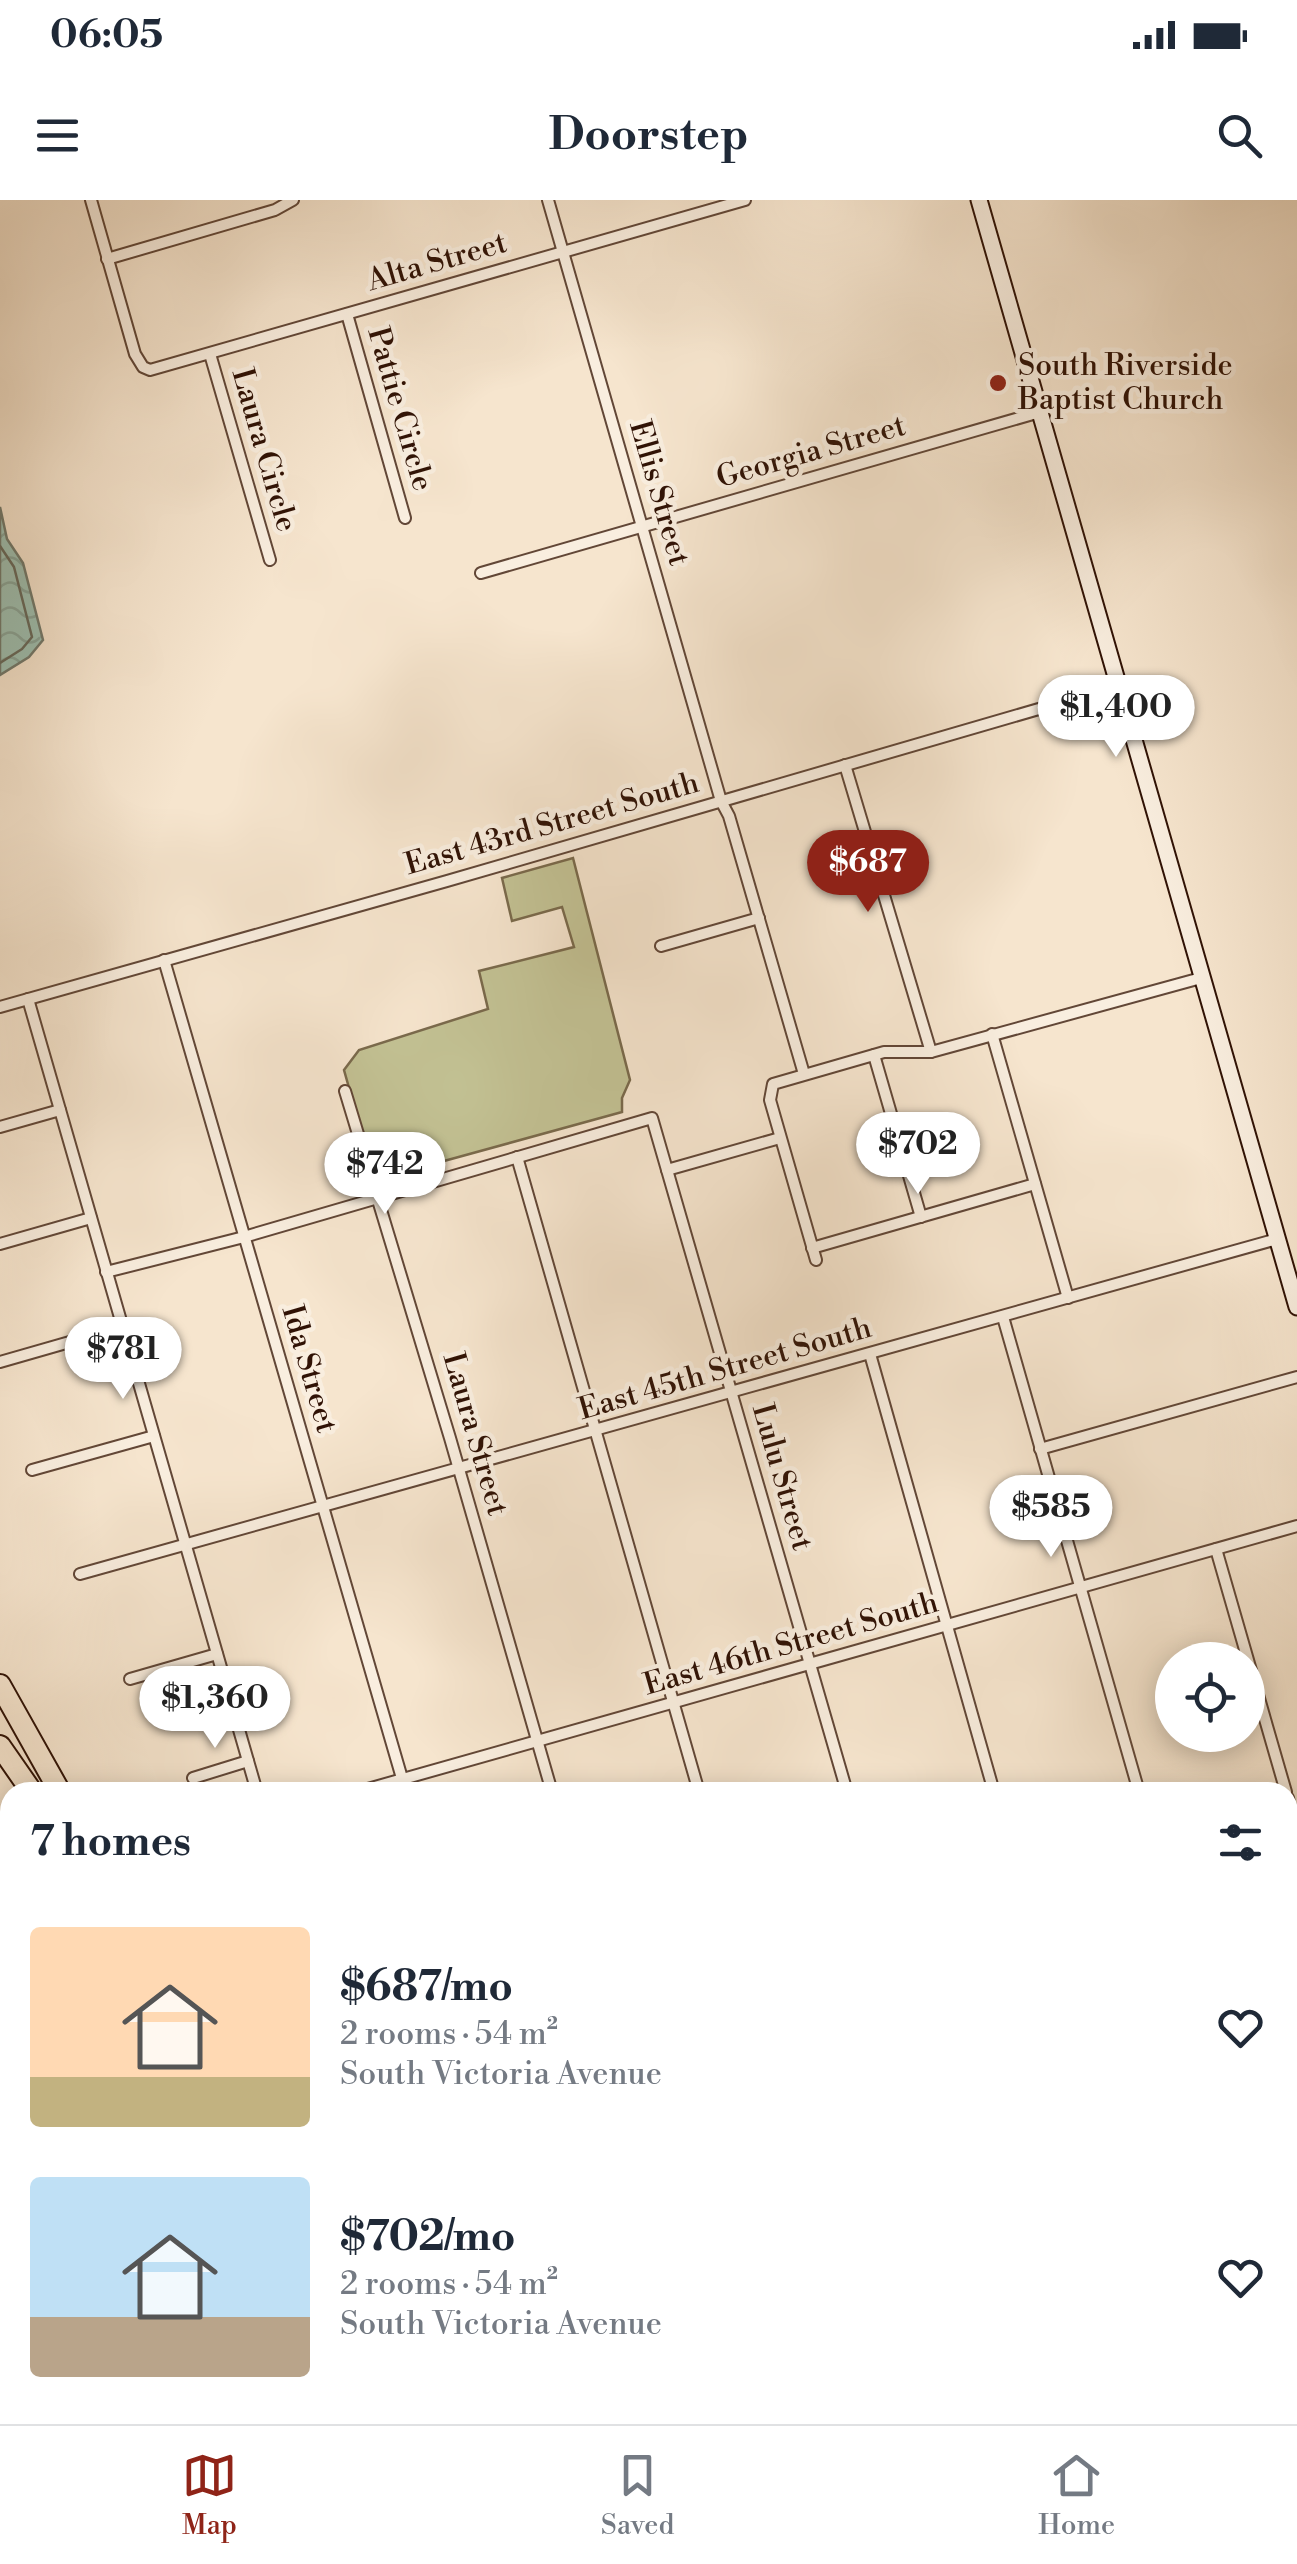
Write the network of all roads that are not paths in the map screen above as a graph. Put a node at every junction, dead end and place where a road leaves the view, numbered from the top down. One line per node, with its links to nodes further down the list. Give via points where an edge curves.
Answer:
1 (91, 200): 7 (street)
2 (294, 200): 7 (street)
3 (548, 200): 6 (street, Ellis Street)
4 (744, 200): 6 (street, Alta Street)
5 (978, 200): 10 (street)
6 (563, 252): 8 (street, Alta Street); 12 (street, Ellis Street)
7 (107, 258): 9 (street, Alta Street, via 143,367)
8 (346, 314): 9 (street, Alta Street); 11 (street, Pattie Circle)
9 (210, 354): 13 (street, Laura Circle)
10 (1040, 412): 12 (street, Georgia Street); 15 (street)
11 (405, 518)
12 (642, 527): 14 (street, Georgia Street); 17 (street, Ellis Street)
13 (270, 560)
14 (481, 573)
15 (1118, 686): 16 (street, East 43rd Street South); 21 (street)
16 (844, 765): 17 (street, East 43rd Street South); 25 (street)
17 (721, 801): 18 (street, Ellis Street); 20 (street, East 43rd Street South)
18 (758, 918): 19 (street); 27 (street, Ellis Street)
19 (661, 946)
20 (164, 960): 22 (street, East 43rd Street South); 38 (street, Ida Street)
21 (1201, 978): 24 (street); 39 (street)
22 (28, 999): 23 (street, East 43rd Street South); 29 (street)
23 (0, 1007)
24 (992, 1034): 25 (street); 34 (street)
25 (931, 1052): 26 (street)
26 (874, 1055): 27 (street); 36 (street)
27 (804, 1074): 31 (street, via 773,1084 770,1100)
28 (345, 1091): 35 (street, Laura Street)
29 (60, 1110): 30 (street); 37 (street)
30 (0, 1126)
31 (780, 1138): 33 (street); 41 (street)
32 (517, 1157): 33 (street, Lulu Street, via 652,1118); 35 (street); 52 (street)
33 (668, 1170): 51 (street, Lulu Street)
34 (1035, 1184): 36 (street); 44 (street)
35 (377, 1199): 38 (street); 55 (street, Laura Street)
36 (921, 1217): 41 (street)
37 (91, 1218): 40 (street); 43 (street)
38 (244, 1237): 43 (street); 57 (street, Ida Street)
39 (1278, 1239): 44 (street, East 45th Street South); 45 (street)
40 (0, 1244)
41 (812, 1248): 42 (street)
42 (816, 1260)
43 (106, 1272): 47 (street)
44 (1068, 1298): 46 (street, East 45th Street South)
45 (1297, 1307)
46 (1002, 1317): 48 (street, East 45th Street South); 54 (street)
47 (122, 1327): 49 (street); 53 (street)
48 (870, 1354): 51 (street, East 45th Street South); 63 (street)
49 (0, 1362)
50 (1297, 1377): 54 (street)
51 (732, 1393): 52 (street, East 45th Street South); 65 (street, Lulu Street)
52 (595, 1432): 55 (street, East 45th Street South); 68 (street)
53 (154, 1436): 56 (street); 59 (street)
54 (1040, 1449): 62 (street)
55 (459, 1469): 57 (street, East 45th Street South); 69 (street, Laura Street)
56 (32, 1470)
57 (324, 1508): 59 (street, East 45th Street South); 73 (street, Ida Street)
58 (1297, 1526): 60 (street, East 46th Street South)
59 (186, 1546): 61 (street, East 45th Street South); 64 (street)
60 (1216, 1549): 62 (street, East 46th Street South); 83 (street)
61 (80, 1574)
62 (1080, 1588): 63 (street, East 46th Street South); 82 (street)
63 (946, 1626): 65 (street, East 46th Street South); 81 (street)
64 (217, 1654): 66 (street); 71 (street)
65 (810, 1665): 68 (street, East 46th Street South); 80 (street, Lulu Street)
66 (130, 1679)
67 (0, 1685): 75 (highway)
68 (674, 1704): 69 (street, East 46th Street South); 79 (street)
69 (537, 1742): 73 (street, East 46th Street South); 78 (street, Laura Street)
70 (0, 1746): 74 (highway)
71 (248, 1761): 72 (street); 76 (street)
72 (193, 1778)
73 (402, 1780): 77 (street, East 46th Street South)
74 (25, 1782)
75 (54, 1782)
76 (255, 1782)
77 (394, 1782)
78 (549, 1782)
79 (696, 1782)
80 (844, 1782)
81 (991, 1782)
82 (1136, 1782)
83 (1283, 1782)

